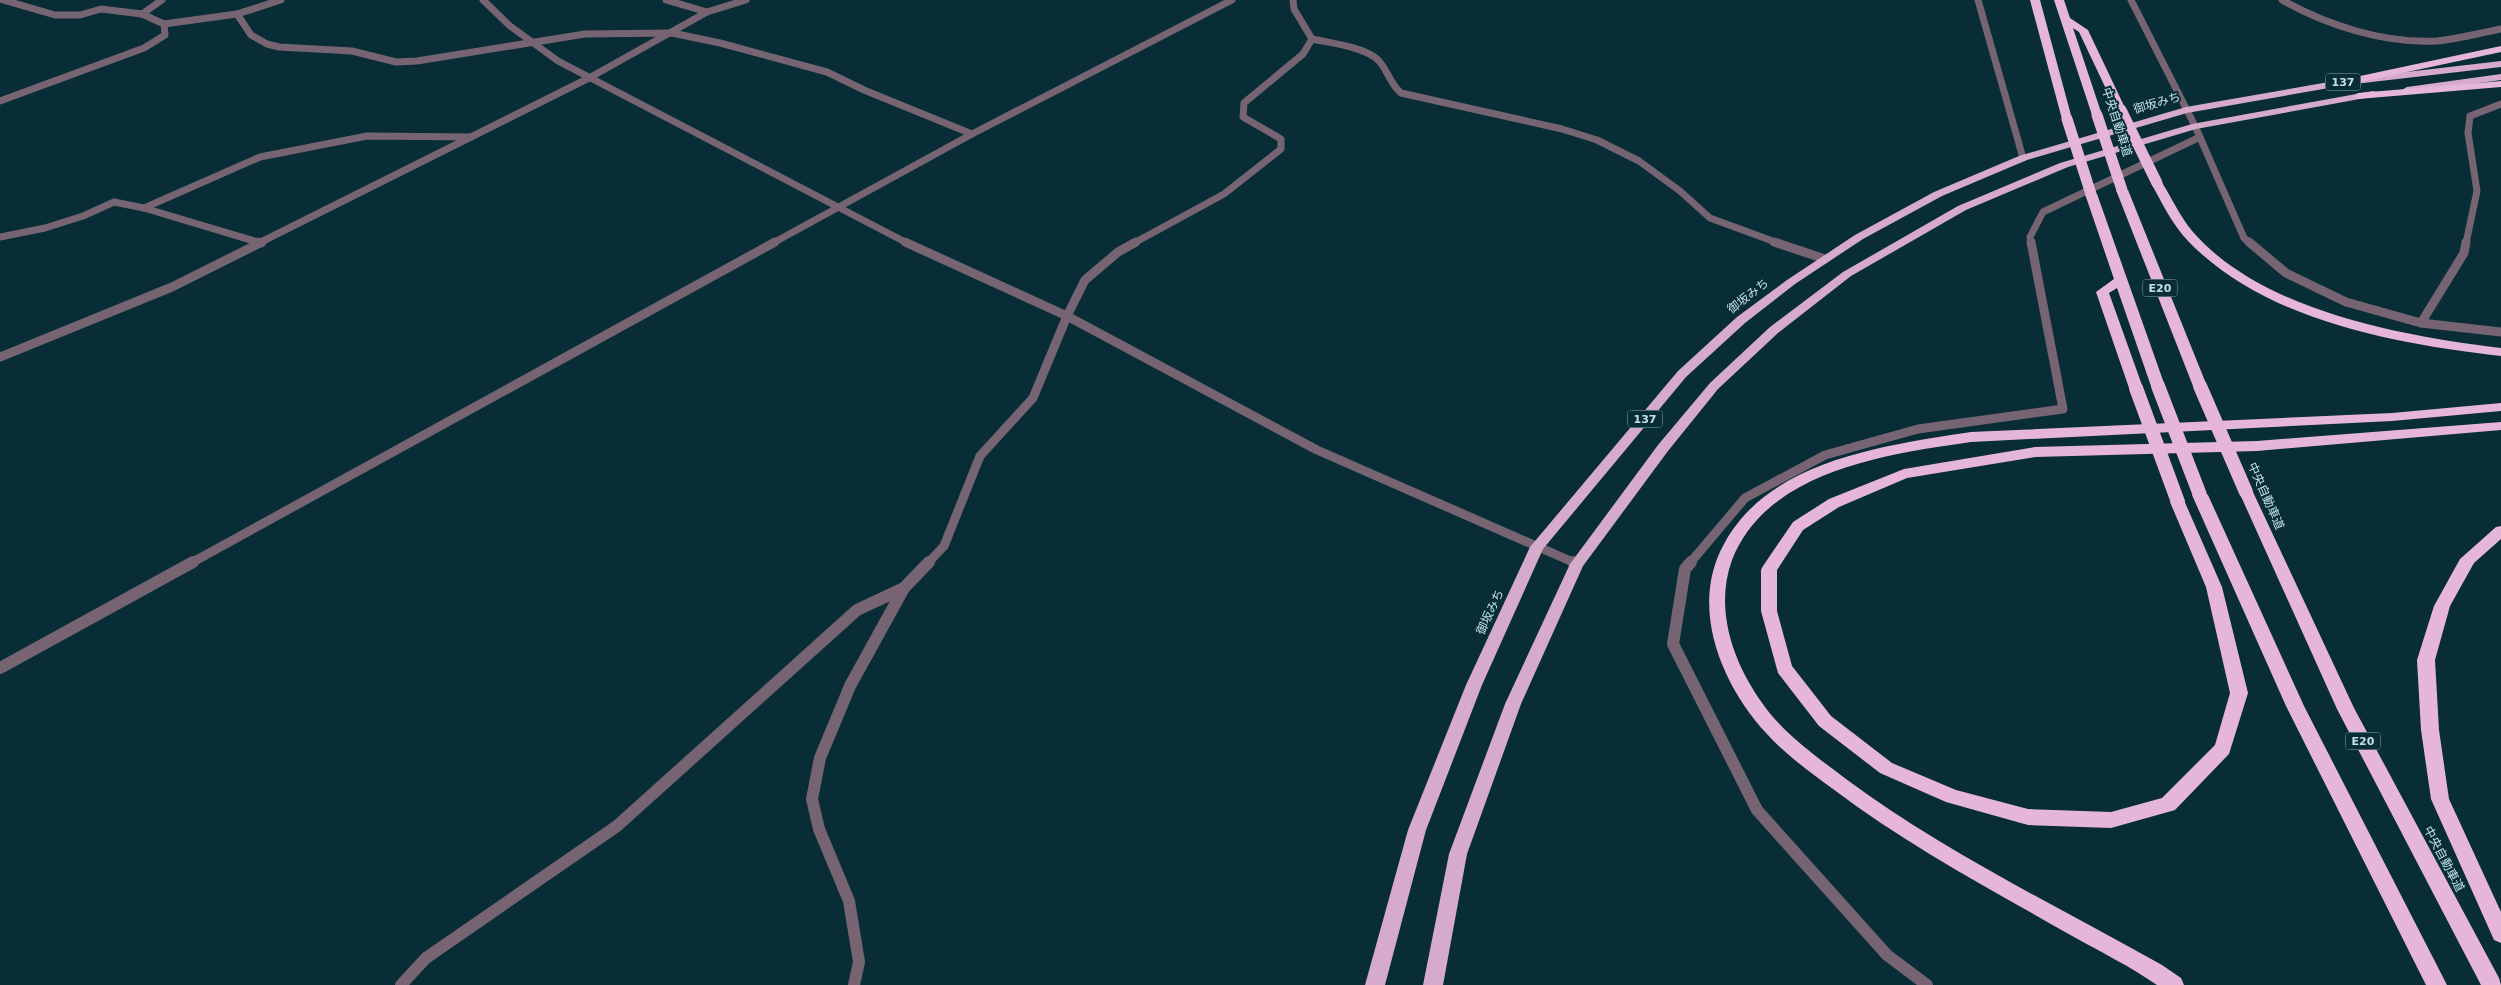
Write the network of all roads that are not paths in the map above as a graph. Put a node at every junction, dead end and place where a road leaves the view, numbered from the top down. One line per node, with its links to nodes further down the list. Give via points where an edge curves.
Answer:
1 (3, 0): 15 (street, via 55,15 80,15 101,9)
2 (162, 0): 15 (street)
3 (280, 0): 16 (street)
4 (483, 0): 22 (street)
5 (666, 0): 14 (street)
6 (746, 0): 14 (street)
7 (1232, 0): 34 (street)
8 (1293, 0): 21 (street, via 1294,9)
9 (1978, 0): 36 (street)
10 (2035, 0): 42 (highway, E20, bridge, via 2067,119)
11 (2059, 0): 17 (highway, 中央自動車道 / E20)
12 (2131, 0): 32 (street)
13 (2282, 0): 19 (street, via 2312,16 2387,38 2430,42)
14 (707, 12): 20 (street)
15 (142, 14): 18 (street)
16 (237, 14): 18 (street); 22 (street, via 251,35 267,44 352,51 396,62)
17 (2065, 19): 46 (highway, bridge, via 2083,30 2157,183 2188,233 2216,260 2286,300 2324,315 2418,340); 63 (highway, 中央自動車道 / E20, bridge, via 2122,190 2246,492 2346,709)
18 (164, 24): 30 (street, via 165,34 144,48)
19 (2501, 29)
20 (672, 33): 22 (street, via 585,34); 26 (street); 34 (street, via 720,42 826,72)
21 (1312, 38): 41 (street, via 1370,55 1378,60 1391,85 1401,93 1597,140 1639,161 1710,218 1730,228); 43 (street, via 1303,54 1244,103 1243,117 1281,139 1280,149 1224,194 1118,252 1085,280)
22 (531, 42): 26 (street)
23 (2501, 49): 27 (highway)
24 (2501, 64): 27 (highway, 御坂みち / 137)
25 (2501, 77): 29 (highway, 137)
26 (588, 78): 35 (street); 38 (street)
27 (2346, 82): 32 (highway, 御坂みち / 137)
28 (2501, 84): 29 (highway)
29 (2358, 96): 33 (highway, 137)
30 (0, 101)
31 (2501, 104): 44 (street, via 2470,116 2468,133 2477,192 2464,253)
32 (2186, 110): 33 (street); 36 (highway, 御坂みち / 137)
33 (2197, 132): 44 (street, via 2244,238 2286,273 2346,302); 52 (highway, 137, via 2064,166 1962,208 1847,274 1774,330 1714,386 1662,448); 60 (street, via 2043,212 2030,237 2063,409 1918,430 1824,455 1745,498 1685,569 1673,644 1757,810 1887,955)
34 (972, 134): 38 (street)
35 (471, 137): 37 (street, via 367,136 260,157); 40 (street)
36 (2023, 158): 41 (highway, 御坂みち / 137, via 1938,194 1859,237)
37 (144, 208): 39 (street, via 114,202 54,225); 40 (street)
38 (838, 210): 43 (street); 54 (street)
39 (0, 237)
40 (260, 243): 47 (street, via 172,287)
41 (1825, 260): 51 (highway, 御坂みち / 137, via 1741,320 1682,374)
42 (2121, 280): 49 (highway, bridge, via 2102,292 2136,388 2178,502 2214,587 2240,693 2223,749 2168,804 2111,820 2028,817 1953,797 1886,768 1825,721 1784,668 1769,611 1769,570 1798,526 1834,503 1904,474 2035,452 2256,446); 62 (highway, E20, bridge, via 2200,496 2295,706)
43 (1067, 316): 51 (street, via 1317,450); 53 (street, via 1033,398 980,456 944,546)
44 (2421, 323): 45 (street)
45 (2501, 332)
46 (2501, 352)
47 (0, 357)
48 (2501, 407): 61 (highway, via 2373,418 1971,437 1923,444 1866,455 1793,484 1764,504 1736,534 1719,567 1716,604 1720,640 1741,685 1768,723 1810,762 1862,802)
49 (2501, 426)
50 (2501, 531): 55 (highway, via 2468,559 2442,606 2426,660 2430,730 2440,799)
51 (1537, 547): 52 (street); 58 (highway, 御坂みち / 137, via 1474,685 1417,830)
52 (1577, 564): 59 (highway, 137, via 1513,704 1458,854)
53 (904, 588): 56 (street, via 856,610 617,826 426,958); 57 (street, via 850,686 820,758 812,799 819,829 849,901 859,962)
54 (0, 668)
55 (2501, 934)
56 (400, 985)
57 (854, 985)
58 (1376, 985)
59 (1433, 985)
60 (1927, 985)
61 (2174, 985)
62 (2437, 985)
63 (2492, 985)

